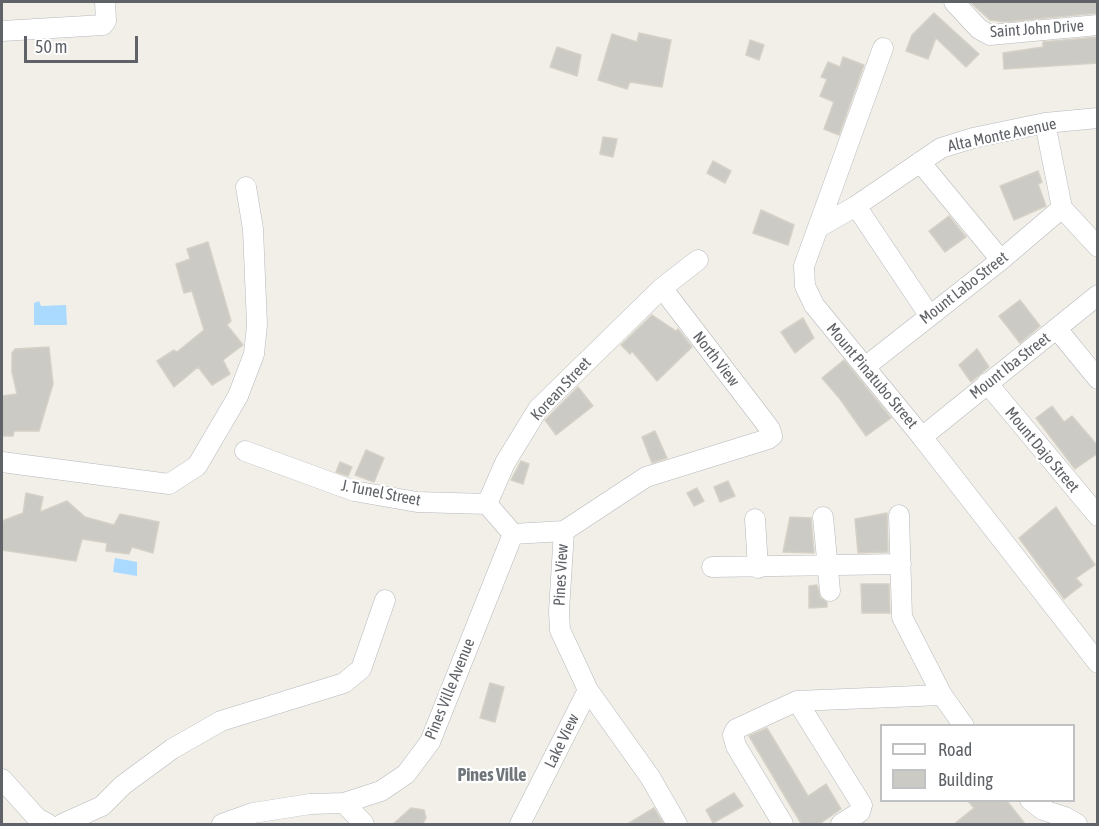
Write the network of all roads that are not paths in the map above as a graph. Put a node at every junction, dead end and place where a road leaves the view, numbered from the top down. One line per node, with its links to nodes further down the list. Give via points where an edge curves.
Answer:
1 (105, 2): 4 (street, via 103,25)
2 (954, 2): 3 (street, Saint John Drive, via 979,29 990,35)
3 (1098, 25)
4 (2, 31)
5 (883, 48): 12 (street, Mount Pinatubo Street)
6 (1098, 118): 7 (street, Alta Monte Avenue)
7 (1045, 123): 8 (street, Alta Monte Avenue, via 973,138 941,148); 11 (street)
8 (920, 162): 10 (street, Alta Monte Avenue); 15 (street)
9 (246, 188): 26 (street, via 254,229 254,354 238,396 197,466 168,484)
10 (855, 206): 12 (street, Alta Monte Avenue); 18 (street)
11 (1062, 208): 13 (street); 15 (street, Mount Labo Street)
12 (821, 226): 20 (street, Mount Pinatubo Street, via 804,266 804,286 814,305)
13 (1098, 247)
14 (698, 260): 16 (street, Korean Street)
15 (1001, 260): 18 (street, Mount Labo Street)
16 (662, 288): 23 (street, North View); 27 (street, Korean Street, via 538,409 505,463)
17 (1098, 295): 19 (street, Mount Iba Street)
18 (929, 315): 20 (street, Mount Labo Street)
19 (1057, 329): 21 (street); 22 (street, Mount Iba Street)
20 (865, 367): 24 (street, Mount Pinatubo Street)
21 (1098, 379)
22 (987, 383): 24 (street, Mount Iba Street); 29 (street, Mount Dajo Street)
23 (770, 429): 32 (street, Pines View, via 772,436 768,440 646,477)
24 (922, 437): 40 (street, Mount Pinatubo Street)
25 (245, 451): 27 (street, J. Tunel Street, via 354,491 417,502)
26 (2, 462)
27 (487, 504): 33 (street)
28 (899, 515): 34 (street)
29 (1098, 516)
30 (823, 517): 35 (street)
31 (755, 519): 37 (street)
32 (564, 531): 33 (street); 41 (street, Pines View, via 560,630)
33 (513, 534): 47 (street, Pines Ville Avenue, via 430,742 406,774 381,791)
34 (901, 564): 35 (street); 42 (street, via 902,617)
35 (826, 565): 37 (street); 38 (street)
36 (712, 567): 37 (street)
37 (758, 568)
38 (830, 591)
39 (385, 600): 49 (street, via 361,669 344,683 221,721 172,749 123,785 102,806)
40 (1098, 663)
41 (588, 690): 52 (street, Lake View); 53 (street, Pines View, via 650,777)
42 (942, 695): 43 (street); 44 (street)
43 (797, 701): 54 (street, via 736,729 733,735); 55 (street, via 862,806 860,812)
44 (963, 724)
45 (2, 779): 48 (street)
46 (1031, 802): 56 (street)
47 (344, 803): 50 (street, Pines Ville Avenue, via 253,813); 51 (street)
48 (48, 825)
49 (62, 825)
50 (222, 825)
51 (364, 825)
52 (520, 825)
53 (676, 825)
54 (783, 825)
55 (841, 825)
56 (1077, 825)

